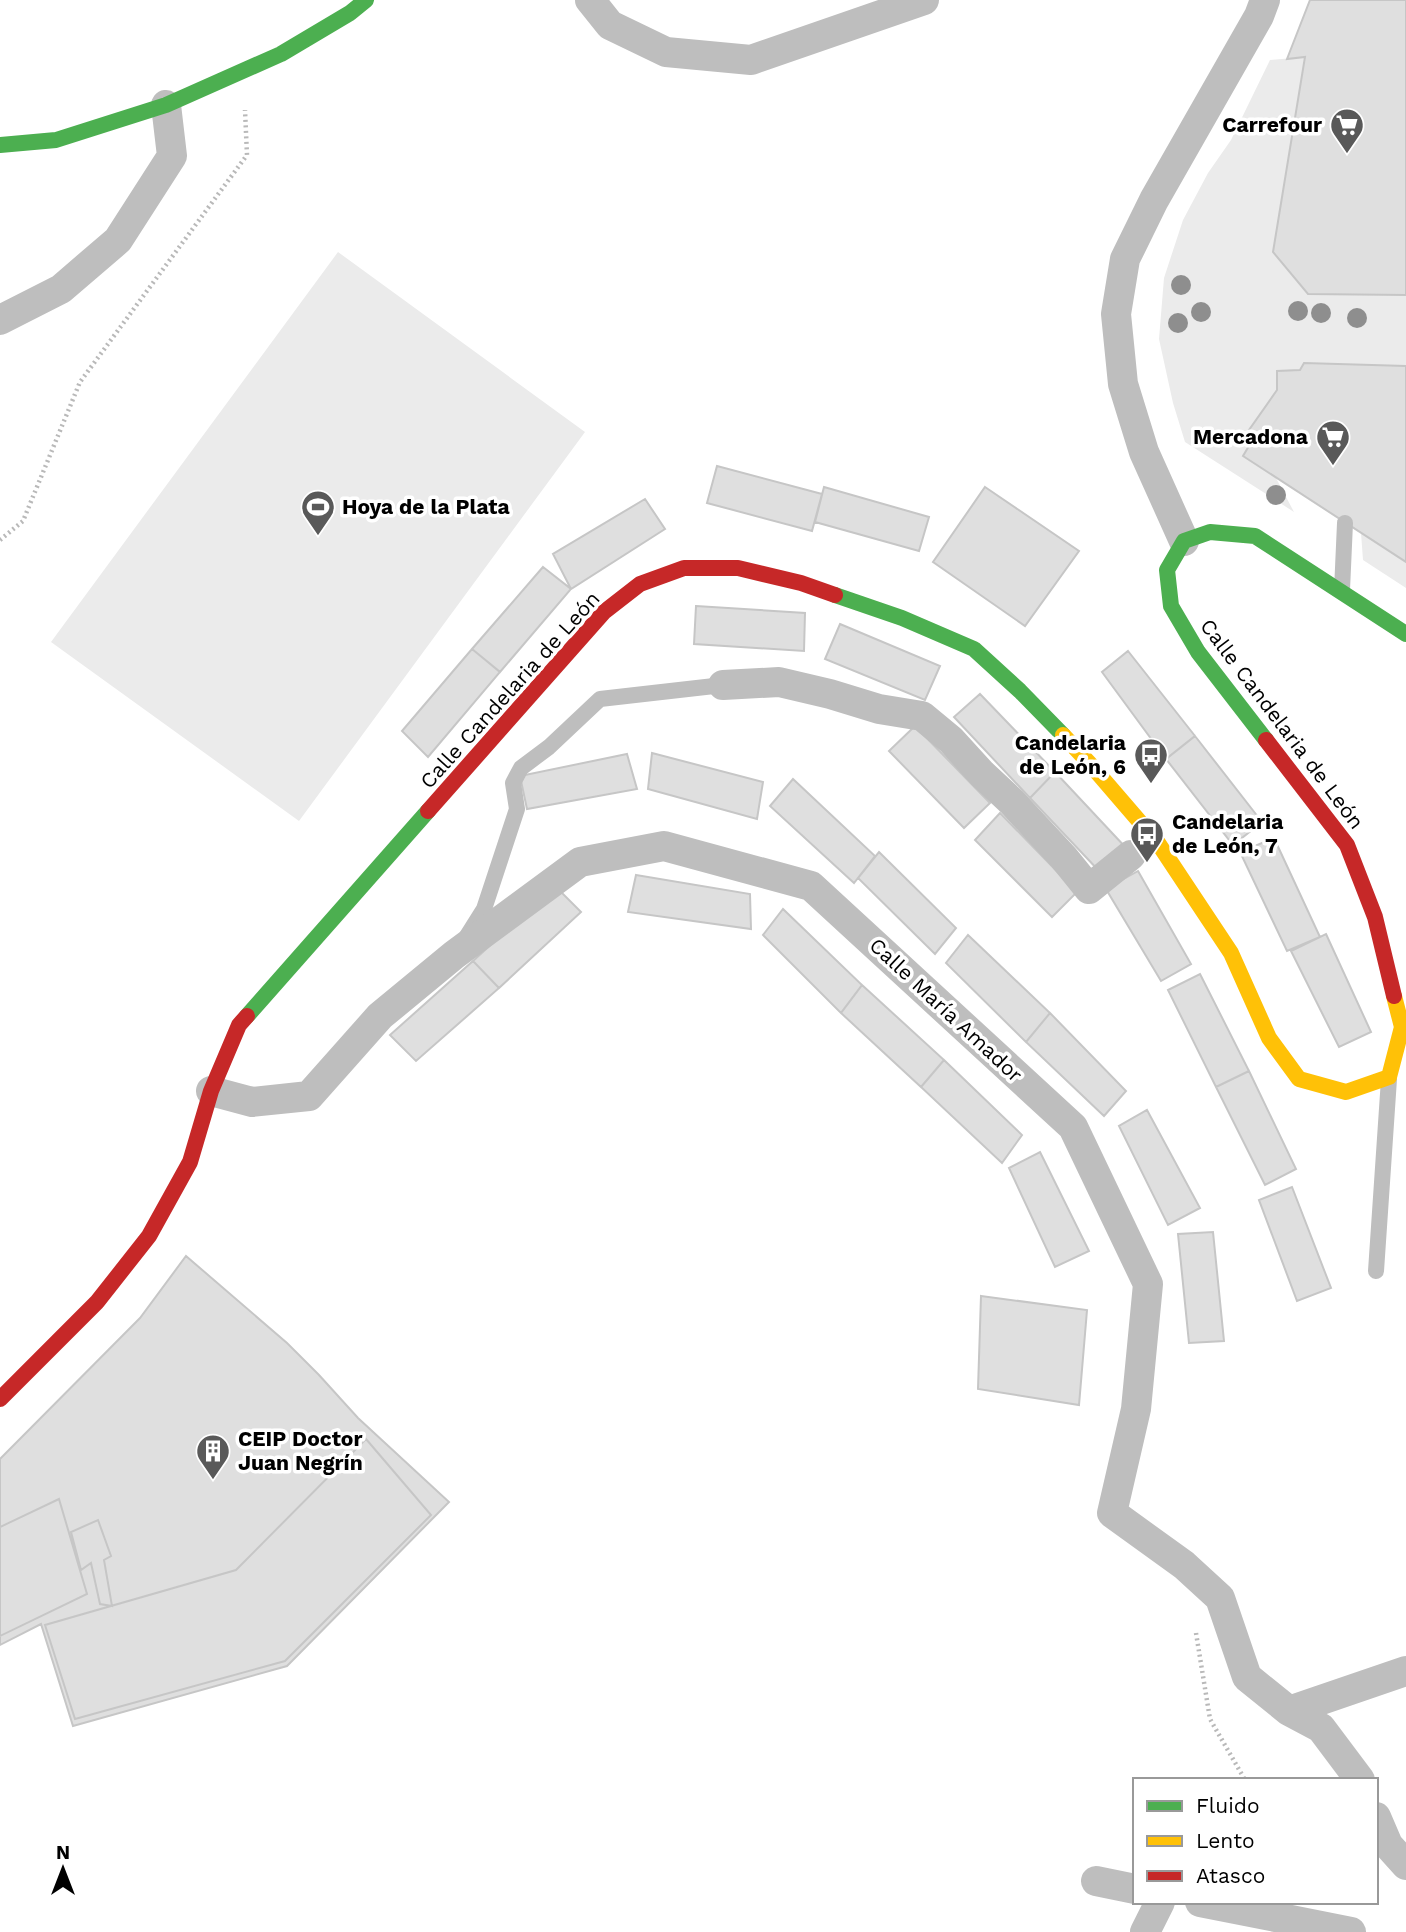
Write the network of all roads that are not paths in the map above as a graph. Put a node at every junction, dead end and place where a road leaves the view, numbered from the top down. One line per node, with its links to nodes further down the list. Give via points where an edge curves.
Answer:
1 (366, 0): 5 (street, via 281,54)
2 (590, 0): 3 (street, via 610,24 666,52 751,60)
3 (924, 0)
4 (1265, 0): 9 (street, via 1125,259 1116,314 1124,384 1144,452)
5 (166, 105): 6 (street, via 56,140); 7 (street, via 172,156 118,240 61,289)
6 (0, 145)
7 (0, 320)
8 (1345, 523): 10 (lane)
9 (1184, 541): 10 (street, via 1210,532 1255,536); 15 (street, Calle Candelaria de León, via 1167,570 1171,607 1198,653 1346,845 1375,917 1402,1027)
10 (1342, 593): 11 (street)
11 (1406, 634)
12 (723, 685): 13 (street, via 779,682 922,716 1012,802 1089,889); 14 (lane, Calle María Amador, via 600,699 521,768 513,783 517,809 484,909)
13 (1131, 855)
14 (454, 956): 16 (street, Calle María Amador, via 380,1016 309,1096 252,1102); 20 (street, Calle María Amador, via 580,862 664,846 811,886 1073,1127 1148,1284 1136,1409 1112,1513 1184,1565 1220,1598 1247,1677)
15 (1389, 1077): 16 (street, Calle Candelaria de León, via 1346,1092 1299,1079 1269,1038 1231,953 1158,843 1055,727 974,649 801,583 738,568 684,568 640,584 604,612 239,1025); 17 (lane)
16 (211, 1091): 18 (street, Calle Candelaria de León, via 190,1161 149,1236 97,1302)
17 (1376, 1271)
18 (0, 1399)
19 (1406, 1671): 20 (street)
20 (1289, 1710): 21 (street, via 1321,1728)
21 (1358, 1778)
22 (1378, 1822): 23 (street, via 1388,1845)
23 (1406, 1865)
24 (1096, 1881): 25 (street)
25 (1133, 1889)
26 (1159, 1904): 30 (street)
27 (1203, 1904): 28 (street)
28 (1230, 1921): 29 (street)
29 (1316, 1929): 31 (street)
30 (1145, 1932)
31 (1351, 1932)

